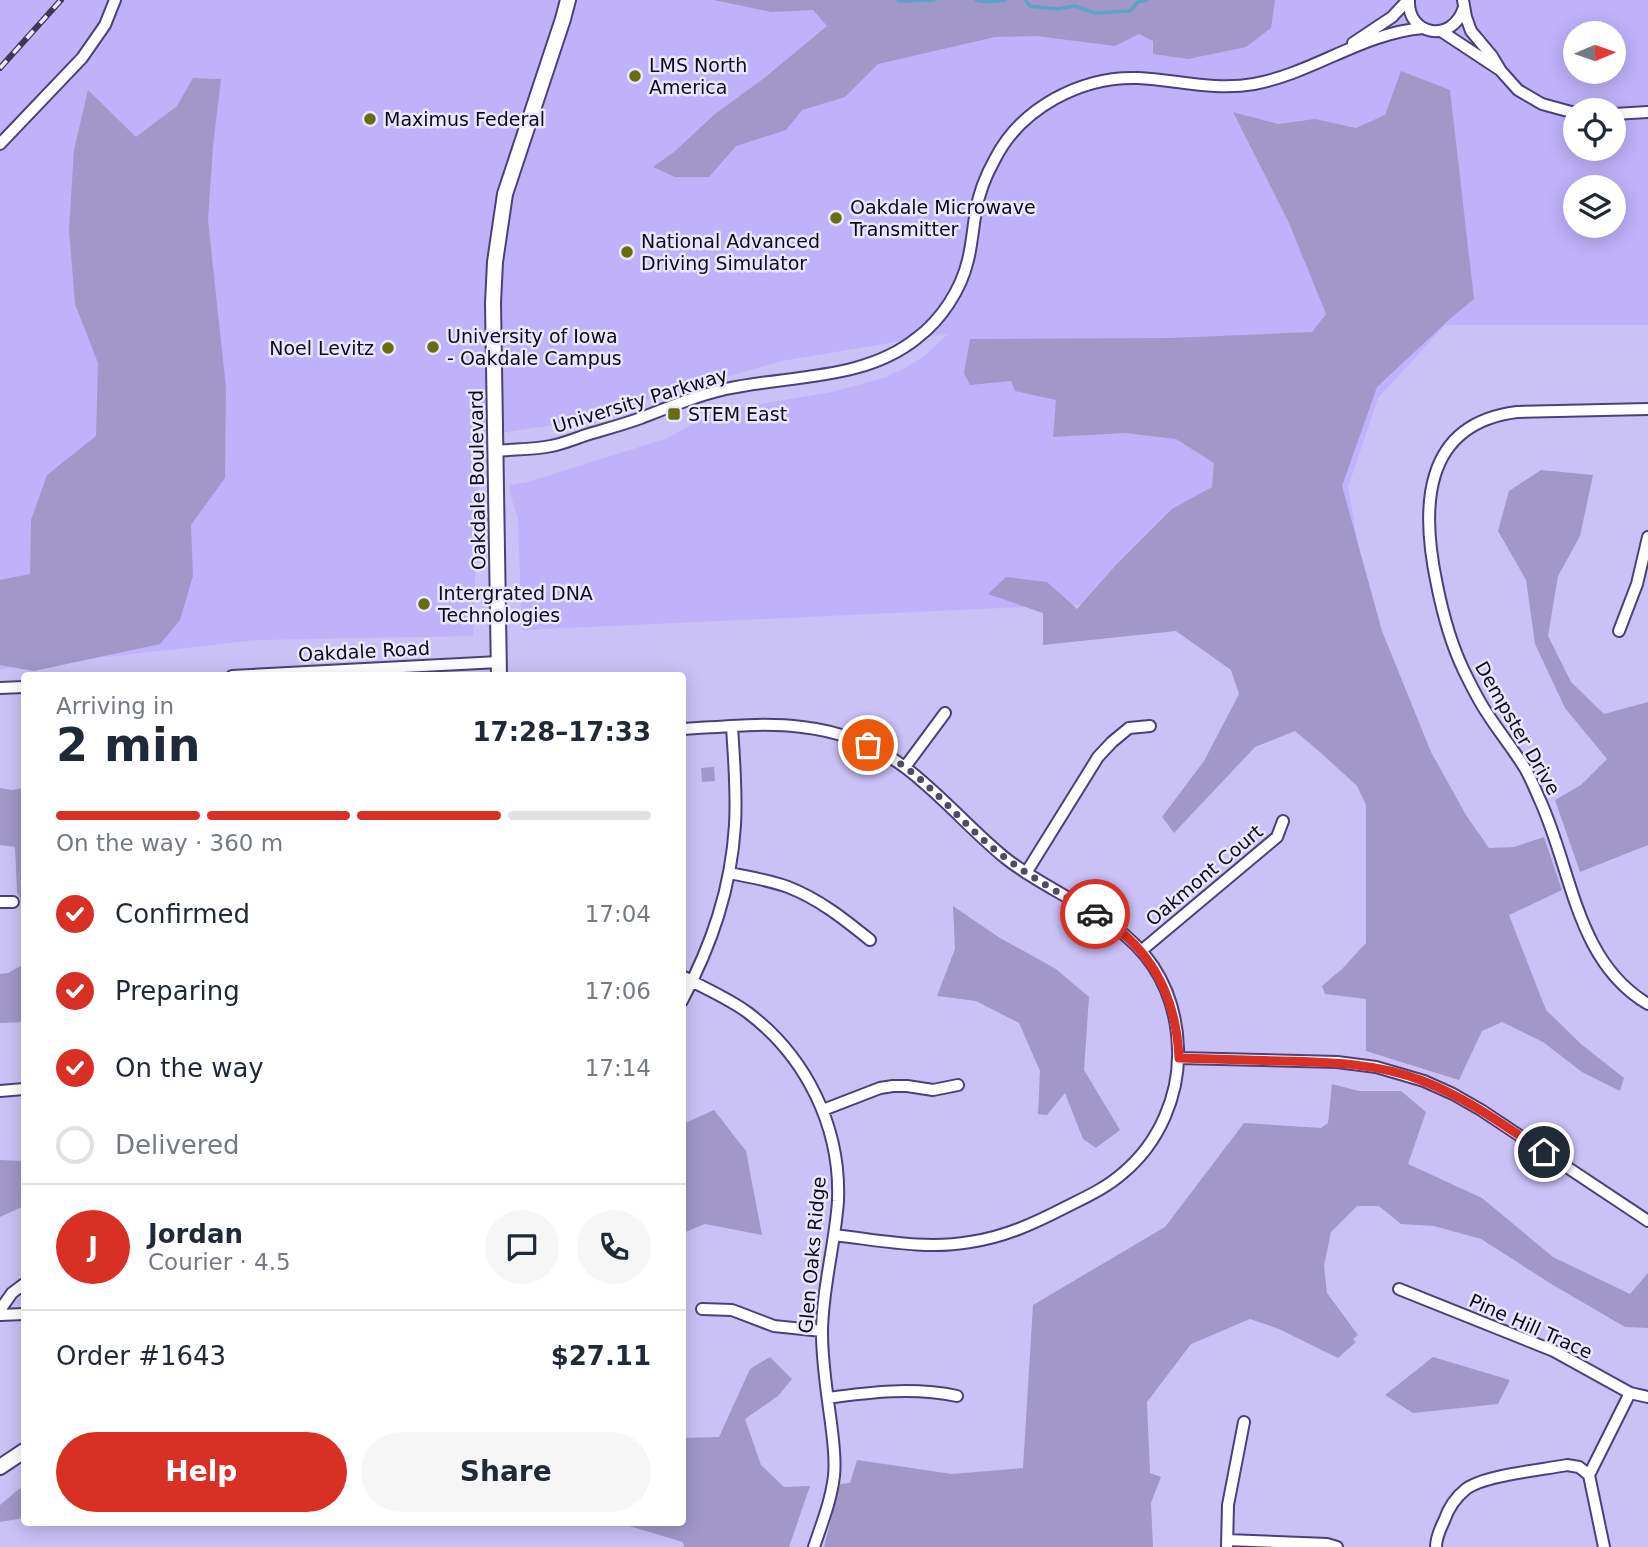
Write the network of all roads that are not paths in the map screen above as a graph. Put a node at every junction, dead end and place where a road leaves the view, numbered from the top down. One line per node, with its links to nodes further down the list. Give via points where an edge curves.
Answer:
1 (115, 0): 12 (street, via 105,25 82,58)
2 (568, 0): 14 (main road, Oakdale Boulevard, via 502,212 493,303)
3 (1409, 0): 5 (street, via 1411,14); 7 (street, University Parkway, via 1392,18)
4 (1464, 4): 6 (street, via 1457,23); 8 (street, via 1471,31)
5 (1423, 28): 6 (street); 7 (street, University Parkway, via 1399,31)
6 (1441, 31): 8 (street)
7 (1341, 52): 14 (street, University Parkway, via 1254,84 1203,86 1115,79 1053,100 1012,133 996,156 982,184 968,263 948,304 918,338 871,364 726,389 551,446)
8 (1501, 71): 9 (street, via 1518,90)
9 (1563, 110)
10 (1648, 113): 11 (street)
11 (1626, 114)
12 (0, 144)
13 (1648, 409): 34 (street, Dempster Drive, via 1517,412 1473,426 1440,460 1429,512 1435,578 1463,669 1526,770 1557,843 1587,934 1622,983)
14 (495, 451): 17 (main road, Oakdale Boulevard)
15 (1648, 537): 16 (street)
16 (1619, 631)
17 (499, 669): 18 (street, Oakdale Road)
18 (349, 672)
19 (21, 687): 20 (street)
20 (0, 688)
21 (946, 713): 25 (street)
22 (1150, 726): 28 (street, via 1129,728 1098,757)
23 (732, 727): 24 (street); 25 (street, via 779,725 824,730 868,745); 27 (street, via 735,822)
24 (686, 729)
25 (905, 767): 28 (street, via 986,843)
26 (1283, 821): 32 (street, Oakmont Court, via 1277,837)
27 (729, 873): 31 (street, via 807,896); 33 (street, via 713,935)
28 (1026, 873): 32 (street, via 1114,926)
29 (0, 902): 30 (street)
30 (13, 902)
31 (870, 940)
32 (1141, 951): 35 (street, via 1170,1000)
33 (687, 979): 39 (street, Glen Oaks Ridge, via 738,1006 776,1037 803,1071)
34 (1648, 1004)
35 (1179, 1058): 40 (street, via 1337,1062 1404,1074 1481,1110); 41 (street, via 1168,1110 1148,1147 1104,1187 1041,1220 989,1239 944,1245)
36 (958, 1085): 39 (street, via 933,1090 880,1088)
37 (21, 1089): 38 (street)
38 (0, 1091)
39 (822, 1110): 41 (street, Glen Oaks Ridge, via 837,1171)
40 (1648, 1221)
41 (834, 1235): 47 (street, Glen Oaks Ridge)
42 (21, 1286): 45 (street)
43 (1399, 1289): 48 (street, Pine Hill Trace, via 1554,1351)
44 (702, 1309): 47 (street, via 732,1310 774,1326)
45 (0, 1312): 46 (street)
46 (21, 1314)
47 (822, 1331): 51 (street, Glen Oaks Ridge)
48 (1630, 1393): 50 (street, Pine Hill Trace); 55 (street)
49 (957, 1396): 51 (street, via 936,1391)
50 (1648, 1397)
51 (828, 1398): 57 (street, Glen Oaks Ridge, via 834,1474)
52 (1244, 1422): 56 (street, via 1228,1505)
53 (21, 1453): 54 (main road)
54 (0, 1467)
55 (1589, 1475): 59 (street, via 1567,1465 1484,1480 1467,1488 1446,1514); 60 (street)
56 (1227, 1544): 58 (street)
57 (814, 1547)
58 (1337, 1547)
59 (1436, 1547)
60 (1604, 1547)

